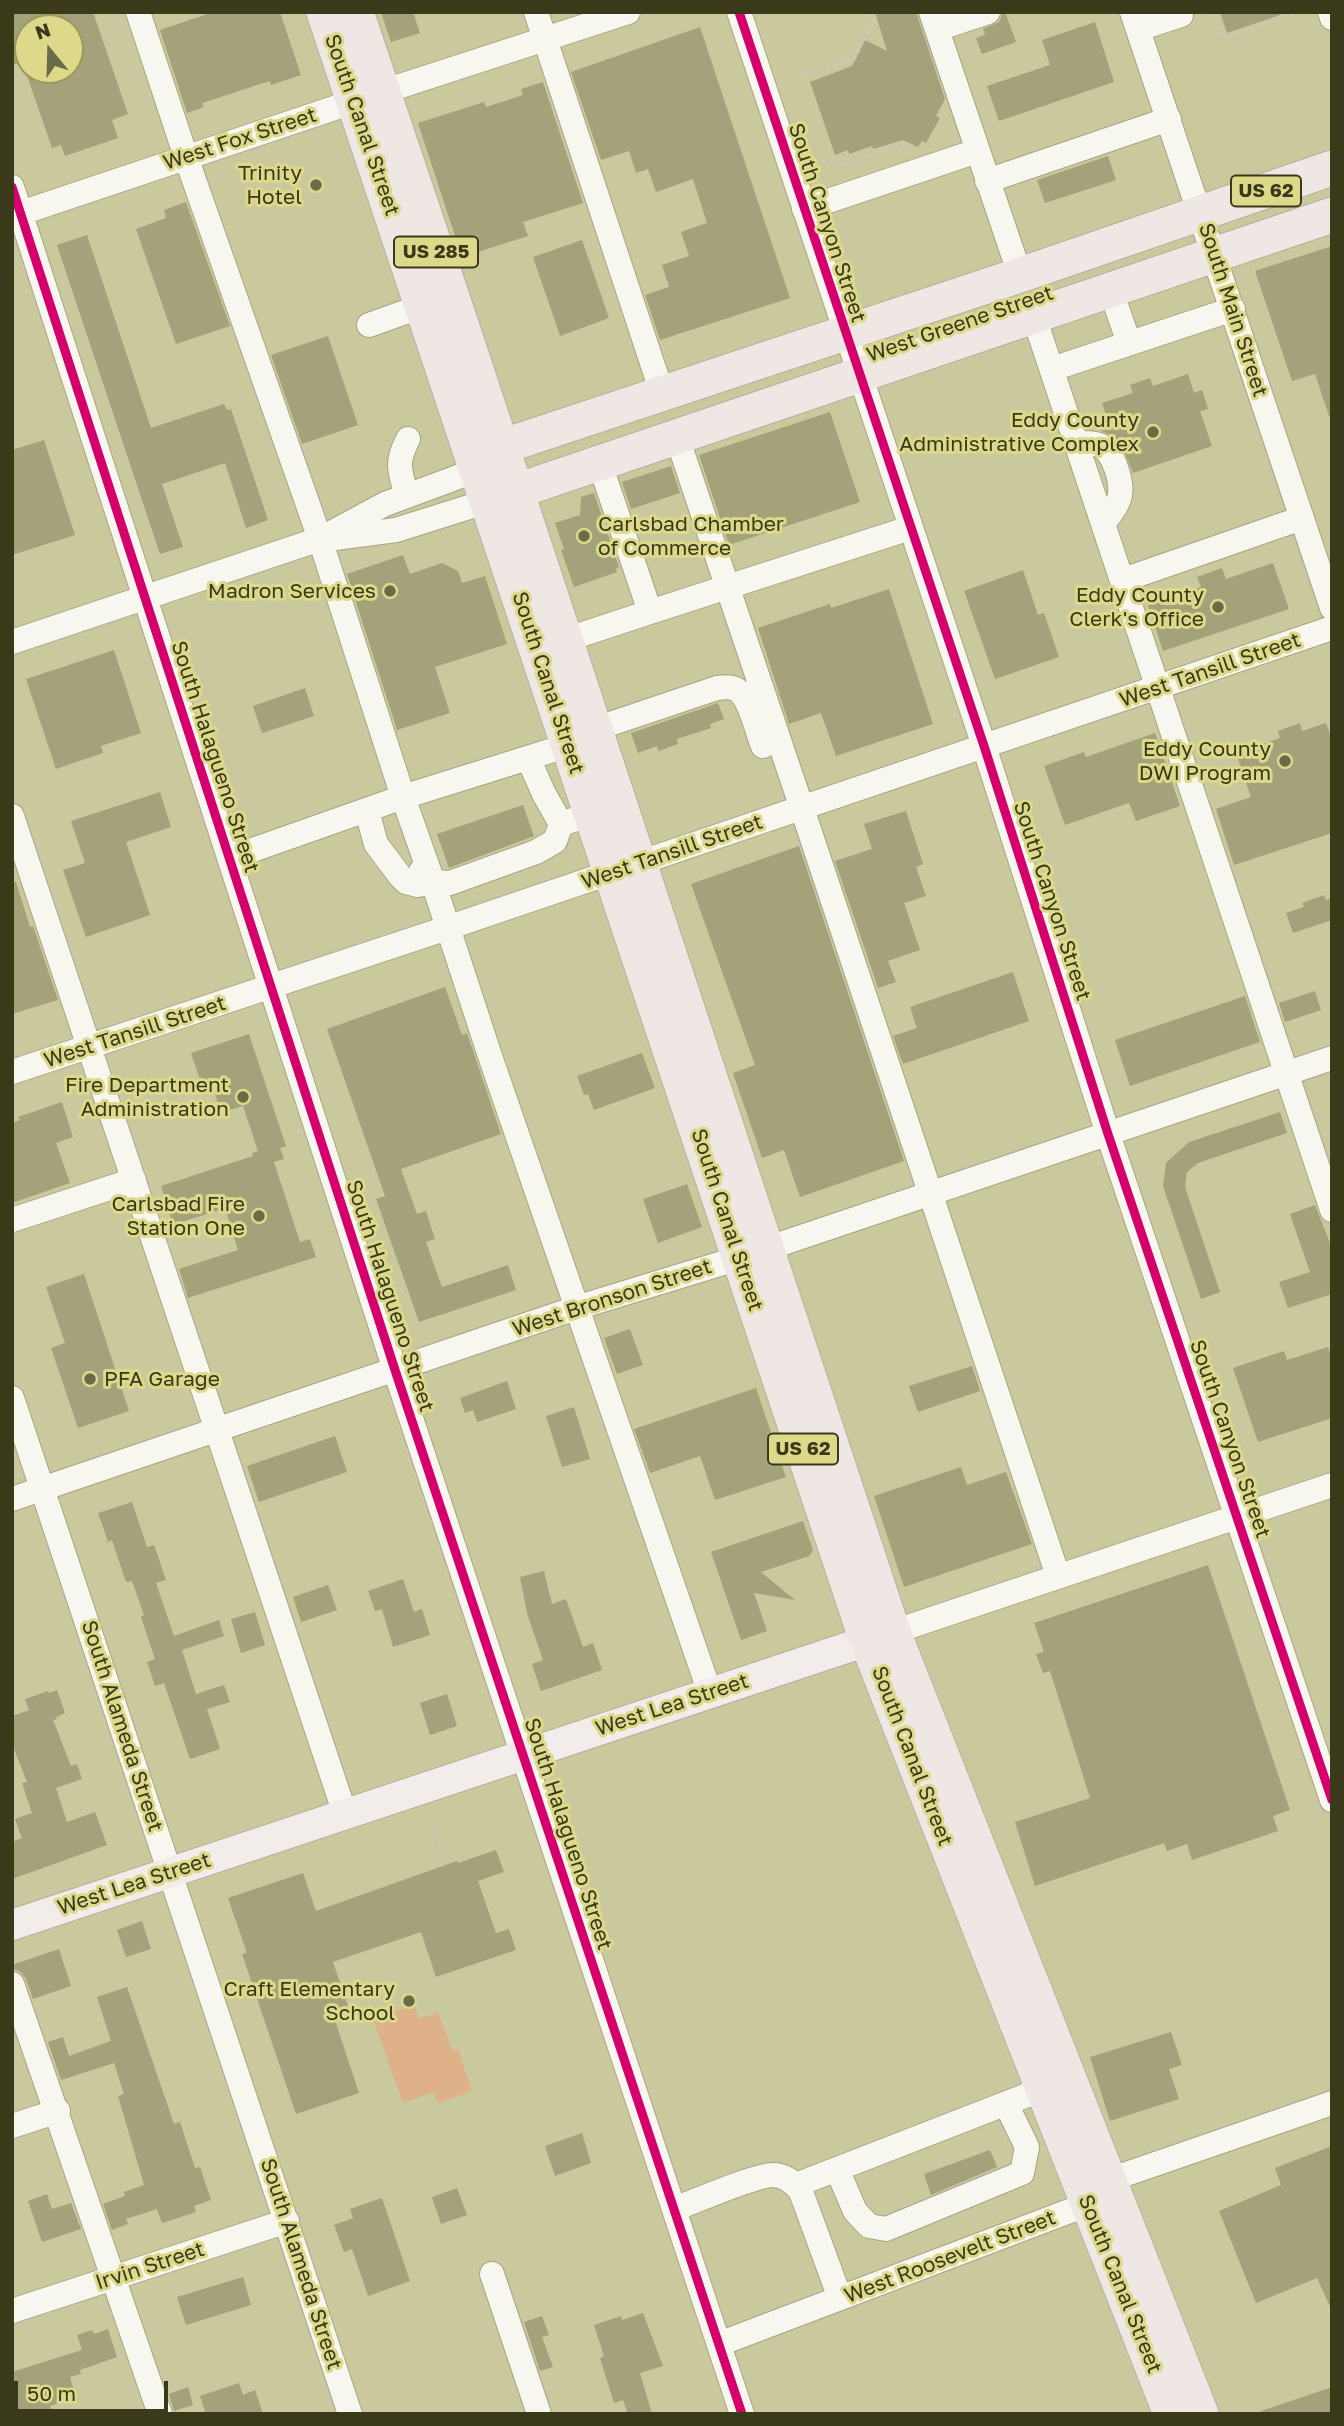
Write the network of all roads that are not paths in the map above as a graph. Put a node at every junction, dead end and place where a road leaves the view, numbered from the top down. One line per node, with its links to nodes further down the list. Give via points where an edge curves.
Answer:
1 (138, 12): 17 (street)
2 (324, 12): 14 (highway, South Canal Street / US 285)
3 (356, 12): 14 (highway, South Canal Street / US 285)
4 (536, 12): 13 (street)
5 (628, 12): 13 (street, West Fox Street)
6 (739, 12): 21 (street, South Canyon Street)
7 (988, 12): 11 (street)
8 (1330, 12): 10 (street)
9 (1181, 15): 12 (street)
10 (1332, 18)
11 (934, 21): 16 (street)
12 (1135, 21): 15 (street, South Main Street)
13 (545, 39): 14 (street, West Fox Street); 36 (street)
14 (368, 97): 17 (street, West Fox Street); 28 (highway, South Canal Street / US 285); 40 (highway, South Canal Street / US 285)
15 (1169, 119): 19 (street); 22 (street, South Main Street)
16 (978, 151): 19 (street); 21 (street)
17 (186, 157): 23 (street, West Fox Street); 44 (street)
18 (1332, 168): 22 (highway, US 62)
19 (988, 180): 26 (street)
20 (12, 187): 23 (street, South Halagueno Street)
21 (804, 209): 32 (street, South Canyon Street)
22 (1201, 214): 25 (street, South Main Street); 26 (highway, West Greene Street / US 62)
23 (17, 215): 47 (street, South Halagueno Street)
24 (1332, 215): 25 (highway, US 62)
25 (1215, 255): 27 (highway, West Greene Street / US 62); 29 (street, South Main Street)
26 (1020, 275): 32 (highway, West Greene Street / US 62)
27 (1111, 291): 30 (highway, West Greene Street / US 62); 33 (street)
28 (422, 306): 31 (street); 40 (highway, South Canal Street / US 285)
29 (1233, 309): 33 (street); 42 (street, South Main Street)
30 (1034, 317): 34 (street); 35 (highway, West Greene Street / US 62)
31 (369, 325)
32 (845, 333): 35 (street, South Canyon Street); 36 (highway, West Greene Street / US 62)
33 (1129, 342): 34 (street)
34 (1052, 369): 45 (street)
35 (859, 376): 37 (highway, West Greene Street / US 62); 43 (street, South Canyon Street)
36 (662, 393): 40 (highway, West Greene Street / US 62)
37 (677, 437): 39 (highway, West Greene Street / US 62); 46 (street)
38 (408, 439): 41 (street, via 400,456)
39 (600, 464): 40 (highway, West Greene Street / US 62); 49 (street)
40 (496, 477): 41 (street, West Greene Street); 44 (street, West Greene Street, via 396,530); 51 (highway, South Canal Street / US 62); 54 (highway, South Canal Street / US 62)
41 (407, 496): 44 (street, West Greene Street)
42 (1302, 519): 45 (street); 48 (street, South Main Street)
43 (911, 528): 46 (street); 56 (street, South Canyon Street)
44 (320, 539): 47 (street, West Greene Street); 58 (street)
45 (1123, 580): 53 (street)
46 (728, 586): 49 (street); 59 (street)
47 (144, 598): 52 (street, West Greene Street); 62 (street, South Halagueno Street)
48 (1332, 608)
49 (649, 612): 51 (street)
50 (1332, 628): 53 (street, West Tansill Street)
51 (565, 640): 54 (highway, South Canal Street / US 62)
52 (12, 642)
53 (1159, 688): 56 (street, West Tansill Street); 70 (street)
54 (582, 737): 55 (street, via 730,687 740,691); 57 (street); 61 (highway, South Canal Street / US 62); 63 (highway, South Canal Street / US 62)
55 (763, 746)
56 (984, 746): 59 (street, West Tansill Street); 71 (street, South Canyon Street)
57 (528, 758): 58 (street); 61 (street, via 544,794)
58 (386, 803): 62 (street); 64 (street); 64 (street, via 376,844 406,882)
59 (803, 807): 63 (street, West Tansill Street); 73 (street)
60 (12, 816): 67 (street)
61 (576, 819): 63 (highway, South Canal Street / US 62); 64 (street, via 555,841 536,852 450,883)
62 (230, 858): 66 (street, South Halagueno Street)
63 (626, 868): 65 (street, West Tansill Street); 76 (highway, South Canal Street / US 62)
64 (433, 881): 65 (street)
65 (447, 928): 66 (street, West Tansill Street); 77 (street)
66 (270, 986): 67 (street, West Tansill Street); 78 (street, South Halagueno Street)
67 (90, 1046): 69 (street, West Tansill Street); 72 (street)
68 (1332, 1058): 70 (street, West Bronson Street)
69 (12, 1072)
70 (1286, 1074): 71 (street, West Bronson Street); 74 (street)
71 (1108, 1133): 73 (street, West Bronson Street); 84 (street, South Canyon Street)
72 (134, 1180): 75 (street); 80 (street)
73 (929, 1193): 76 (street, West Bronson Street); 85 (street)
74 (1332, 1210)
75 (12, 1220)
76 (753, 1253): 77 (street, West Bronson Street); 86 (highway, South Canal Street / US 62)
77 (576, 1308): 78 (street, West Bronson Street); 87 (street)
78 (396, 1370): 80 (street, West Bronson Street); 88 (street, South Halagueno Street)
79 (12, 1398): 82 (street, South Alameda Street)
80 (218, 1430): 82 (street, West Bronson Street); 90 (street)
81 (1332, 1485): 84 (street, West Lea Street)
82 (43, 1489): 83 (street, West Bronson Street); 91 (street, South Alameda Street)
83 (12, 1499)
84 (1237, 1516): 85 (street, West Lea Street); 89 (street, South Canyon Street)
85 (1058, 1576): 86 (street, West Lea Street)
86 (880, 1637): 87 (main road, West Lea Street); 94 (highway, South Canal Street / US 62); 101 (highway, South Canal Street / US 62)
87 (710, 1693): 88 (main road, West Lea Street)
88 (523, 1754): 90 (main road, West Lea Street); 102 (street, South Halagueno Street)
89 (1332, 1800)
90 (345, 1814): 91 (main road, West Lea Street)
91 (170, 1872): 92 (main road, West Lea Street); 103 (street, South Alameda Street)
92 (12, 1925)
93 (12, 1984): 97 (street)
94 (1043, 2089): 95 (street); 101 (highway, South Canal Street / US 62)
95 (1006, 2104): 99 (street); 99 (street, via 1027,2147 1022,2173 886,2229 869,2226 855,2211)
96 (1332, 2104): 101 (street, West Roosevelt Street)
97 (58, 2112): 98 (street); 105 (street)
98 (12, 2126)
99 (836, 2169): 100 (street)
100 (796, 2185): 102 (street, via 783,2176 764,2176); 106 (street)
101 (1098, 2192): 106 (street, West Roosevelt Street); 113 (highway, South Canal Street / US 62); 114 (highway, South Canal Street / US 62)
102 (674, 2209): 108 (street, South Halagueno Street)
103 (287, 2221): 105 (street, Irvin Street); 110 (street, South Alameda Street)
104 (492, 2274): 111 (street)
105 (114, 2277): 107 (street, Irvin Street); 109 (street)
106 (840, 2298): 108 (street, West Roosevelt Street)
107 (12, 2311)
108 (719, 2344): 112 (street, South Halagueno Street)
109 (160, 2414)
110 (349, 2414)
111 (539, 2414)
112 (742, 2414)
113 (1171, 2414)
114 (1200, 2414)

